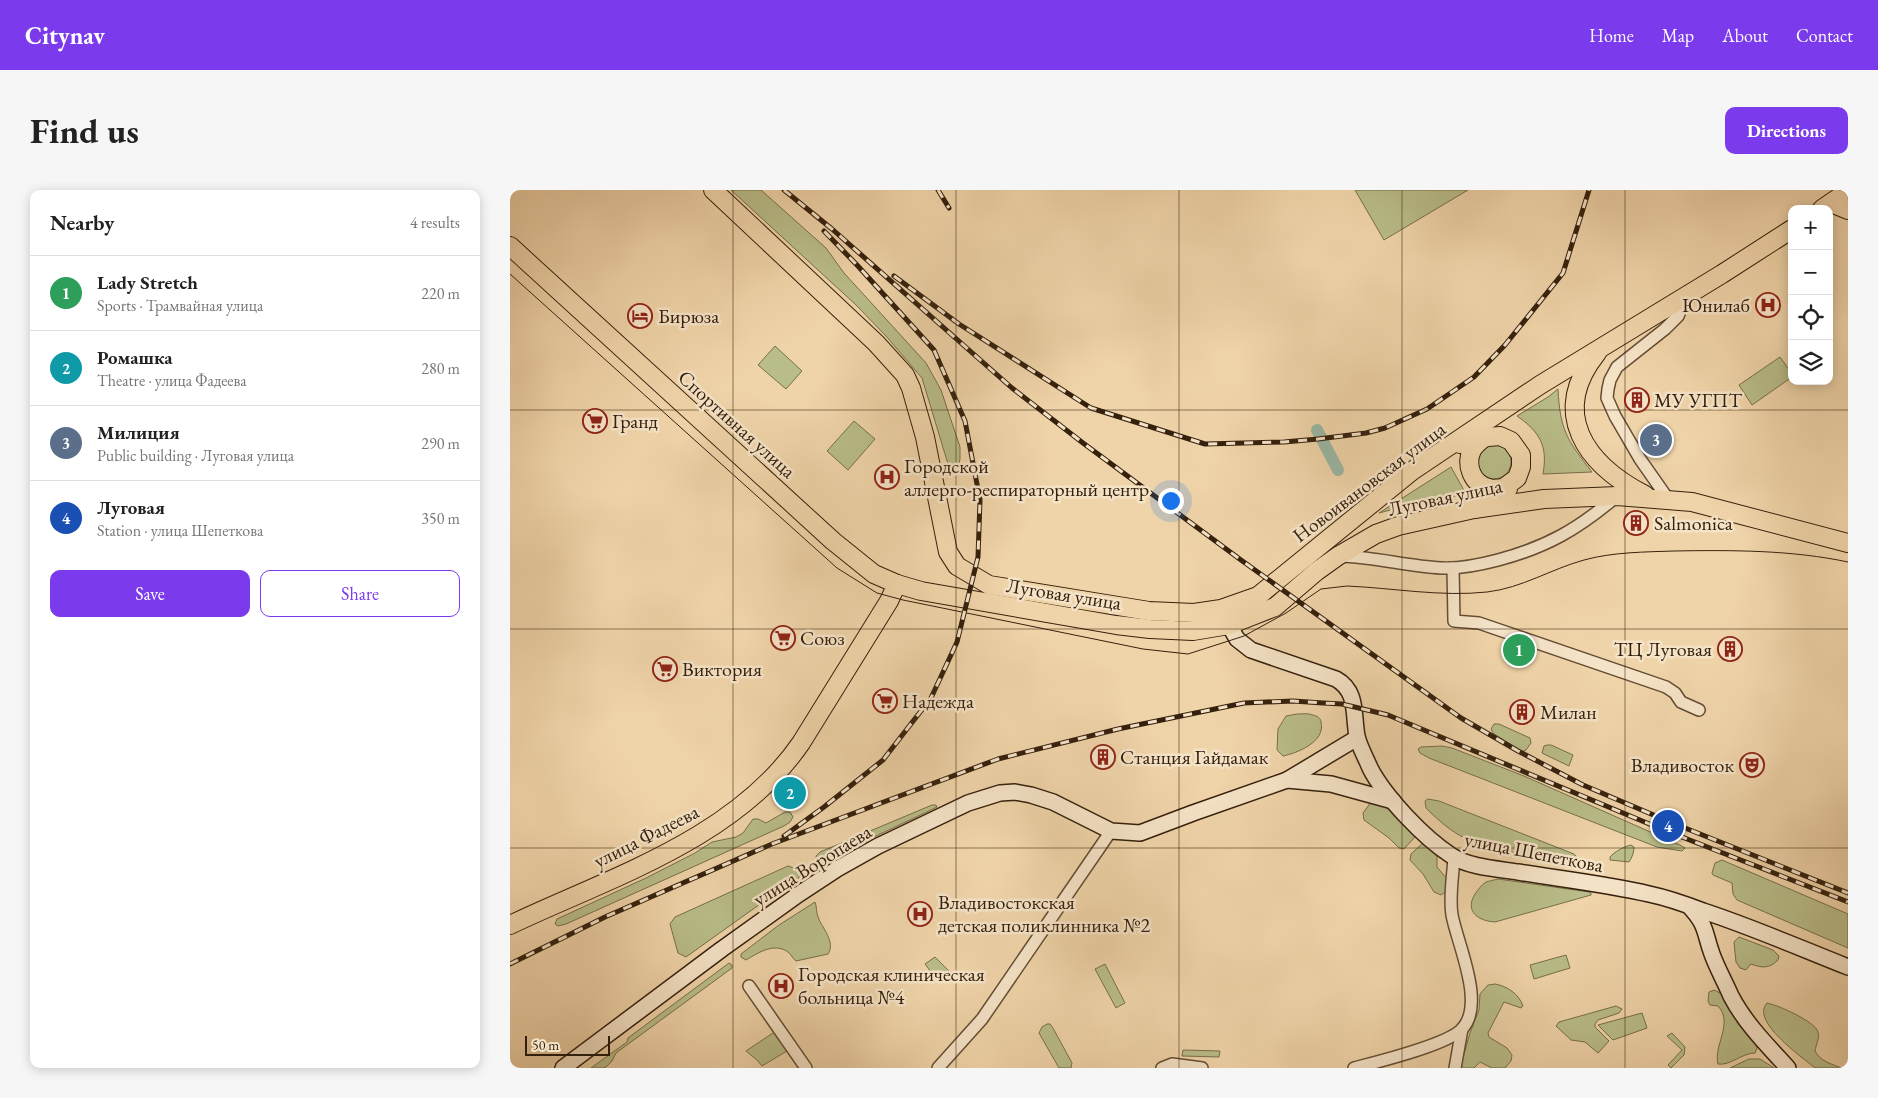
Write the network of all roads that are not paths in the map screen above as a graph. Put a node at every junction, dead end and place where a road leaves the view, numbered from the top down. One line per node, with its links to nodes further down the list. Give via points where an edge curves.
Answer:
1 (713, 190): 12 (main road, Новоивановская улица, via 876,343 905,375 925,437 948,552 957,566 989,585 1149,612 1221,609 1258,596 1401,479)
2 (1848, 191): 3 (main road)
3 (1828, 205)
4 (1833, 207): 5 (main road)
5 (1848, 210)
6 (1788, 232): 8 (main road, Новоивановская улица)
7 (510, 246): 22 (main road, Спортивная улица, via 833,541 874,574)
8 (1686, 297): 9 (main road, Новоивановская улица); 17 (street, via 1678,316 1617,367 1610,380 1607,398 1640,459)
9 (1602, 347): 10 (main road, Новоивановская улица); 15 (main road, via 1579,380 1575,392 1575,420 1589,450 1608,472)
10 (1501, 412): 11 (main road); 12 (main road, Новоивановская улица)
11 (1482, 439): 12 (main road); 13 (main road, via 1470,455 1472,476 1489,488); 13 (main road, via 1506,438 1521,455 1520,472 1513,482)
12 (1450, 446)
13 (1502, 488): 16 (main road); 18 (main road)
14 (1617, 496): 15 (main road, Луговая улица); 16 (main road, Луговая улица); 21 (street, via 1596,514 1550,543 1478,565)
15 (1650, 498): 17 (main road, Луговая улица)
16 (1544, 499): 18 (main road, Луговая улица)
17 (1668, 499): 19 (main road, Луговая улица, via 1692,502)
18 (1474, 509): 20 (main road, Луговая улица, via 1398,526 1376,534)
19 (1848, 543)
20 (1338, 556): 21 (street); 24 (main road, Луговая улица, via 1275,607)
21 (1452, 568): 25 (street, via 1454,621 1479,623 1666,687 1681,702)
22 (897, 584): 23 (main road, Спортивная улица); 33 (main road, улица Фадеева, via 797,750 750,798 689,842)
23 (955, 598): 24 (main road, Луговая улица, via 1150,629 1193,631)
24 (1229, 625): 26 (main road, улица Шепеткова, via 1237,639 1251,650 1344,684 1351,693)
25 (1699, 710)
26 (1357, 738): 27 (main road); 28 (main road, улица Шепеткова, via 1378,781)
27 (1287, 780): 28 (main road, via 1331,784); 29 (main road, via 1140,833)
28 (1393, 801): 30 (main road, улица Шепеткова)
29 (1111, 831): 38 (main road, улица Воропаева, via 1032,795 1000,793 968,803 878,846 799,894); 40 (street, via 982,1019)
30 (1454, 858): 31 (main road, улица Шепеткова, via 1480,866 1650,894); 37 (street, via 1452,914 1470,978 1470,1009)
31 (1688, 905): 32 (main road, улица Шепеткова); 34 (main road, via 1705,927)
32 (1730, 920): 34 (main road, via 1719,922 1713,929); 35 (main road, улица Шепеткова)
33 (510, 924)
34 (1711, 950): 45 (main road, via 1742,1014)
35 (1848, 968)
36 (749, 986): 39 (street)
37 (1462, 1029): 43 (street, via 1437,1043); 44 (street)
38 (563, 1068)
39 (806, 1068)
40 (938, 1068)
41 (1162, 1068): 42 (street, via 1172,1064)
42 (1202, 1068)
43 (1354, 1068)
44 (1455, 1068)
45 (1788, 1068)

